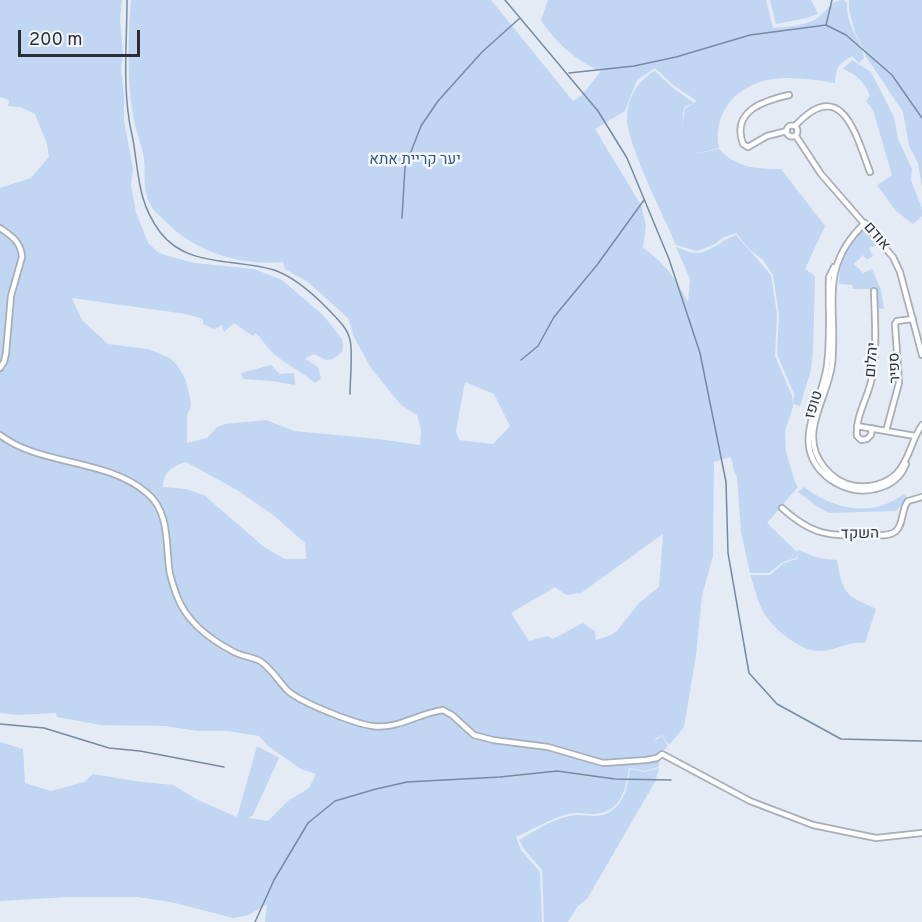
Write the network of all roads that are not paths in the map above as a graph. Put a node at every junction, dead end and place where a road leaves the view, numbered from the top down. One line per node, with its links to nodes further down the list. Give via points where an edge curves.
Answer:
1 (789, 95): 3 (street, via 762,103 749,112 741,123 740,135 742,144 748,147)
2 (795, 126): 3 (street); 4 (street); 5 (street, via 818,109 831,107 842,111 850,120)
3 (787, 131): 4 (street, via 789,136)
4 (796, 136): 6 (street, אודם, via 821,174)
5 (870, 172)
6 (865, 224): 9 (street, אודם, via 896,263); 17 (street, טופז, via 836,264 832,364 813,426 816,453 831,475 842,482 873,485 891,478 900,469)
7 (0, 228): 11 (street, via 13,236 22,252 6,353)
8 (874, 291): 13 (street, יהלום, via 874,366)
9 (913, 319): 10 (street, אודם); 15 (street, ספיר, via 895,324 899,382)
10 (922, 355)
11 (0, 368)
12 (922, 425): 17 (street, טופז)
13 (858, 426): 14 (street); 14 (street, via 857,436 861,440 869,438)
14 (872, 428): 15 (street)
15 (886, 431): 17 (street)
16 (0, 435): 20 (street, via 18,446 116,475 146,492 162,513 170,574 185,613 206,634 264,664 303,701 373,726 394,725 443,710 474,735 548,747 603,763 646,760 662,754 750,801 813,825 876,838)
17 (915, 436)
18 (922, 497): 19 (street, השקד, via 908,501 896,532 883,535 821,533)
19 (782, 508)
20 (922, 833)

